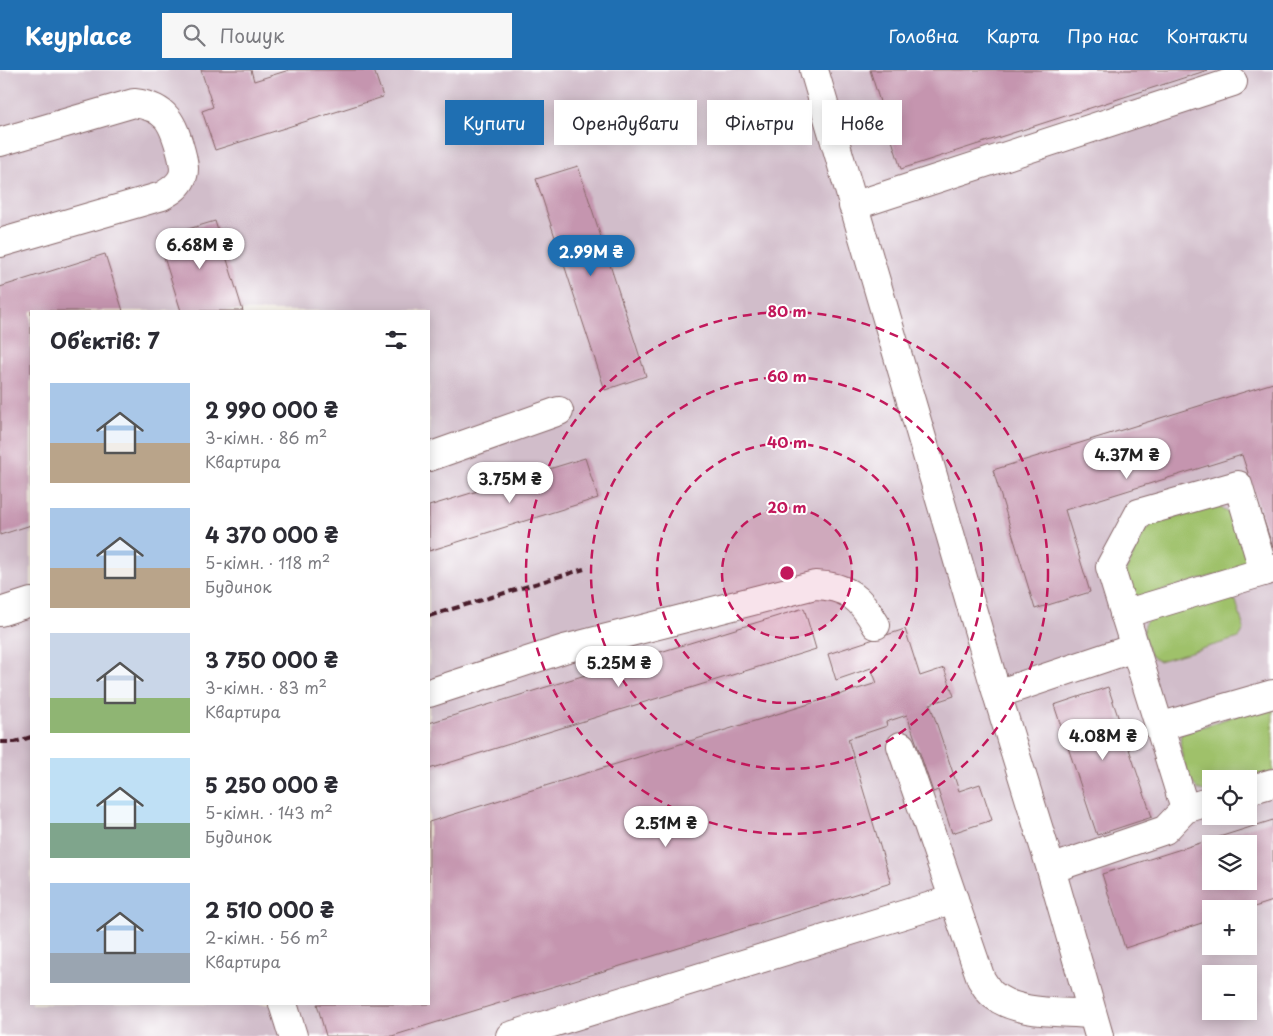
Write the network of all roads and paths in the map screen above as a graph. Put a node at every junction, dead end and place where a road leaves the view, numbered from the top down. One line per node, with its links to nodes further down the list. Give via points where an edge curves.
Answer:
1 (814, 70): 4 (lane)
2 (1233, 82): 4 (lane)
3 (0, 142): 5 (lane, via 134,103 162,112 173,126 184,164 182,177 175,188 162,196)
4 (853, 206): 15 (lane)
5 (0, 243)
6 (559, 411): 7 (lane)
7 (430, 457)
8 (1269, 570): 11 (lane); 11 (lane, via 1238,485 1139,514 1110,567)
9 (30, 602): 10 (lane)
10 (0, 612)
11 (1124, 614): 13 (lane)
12 (876, 625): 14 (lane, via 866,606 850,594 833,585 815,585 564,649)
13 (1134, 648): 15 (lane); 17 (lane)
14 (430, 692)
15 (997, 694): 23 (lane)
16 (1273, 694): 17 (lane)
17 (1159, 727): 22 (lane)
18 (901, 746): 24 (lane)
19 (1273, 783): 20 (lane)
20 (1257, 788)
21 (1202, 804): 22 (lane)
22 (1186, 809): 23 (lane, via 1165,830)
23 (1051, 869): 26 (lane)
24 (954, 899): 26 (lane, via 981,980 991,994 1007,1004); 28 (lane)
25 (283, 1005): 27 (lane)
26 (1095, 1025)
27 (293, 1036)
28 (510, 1036)

